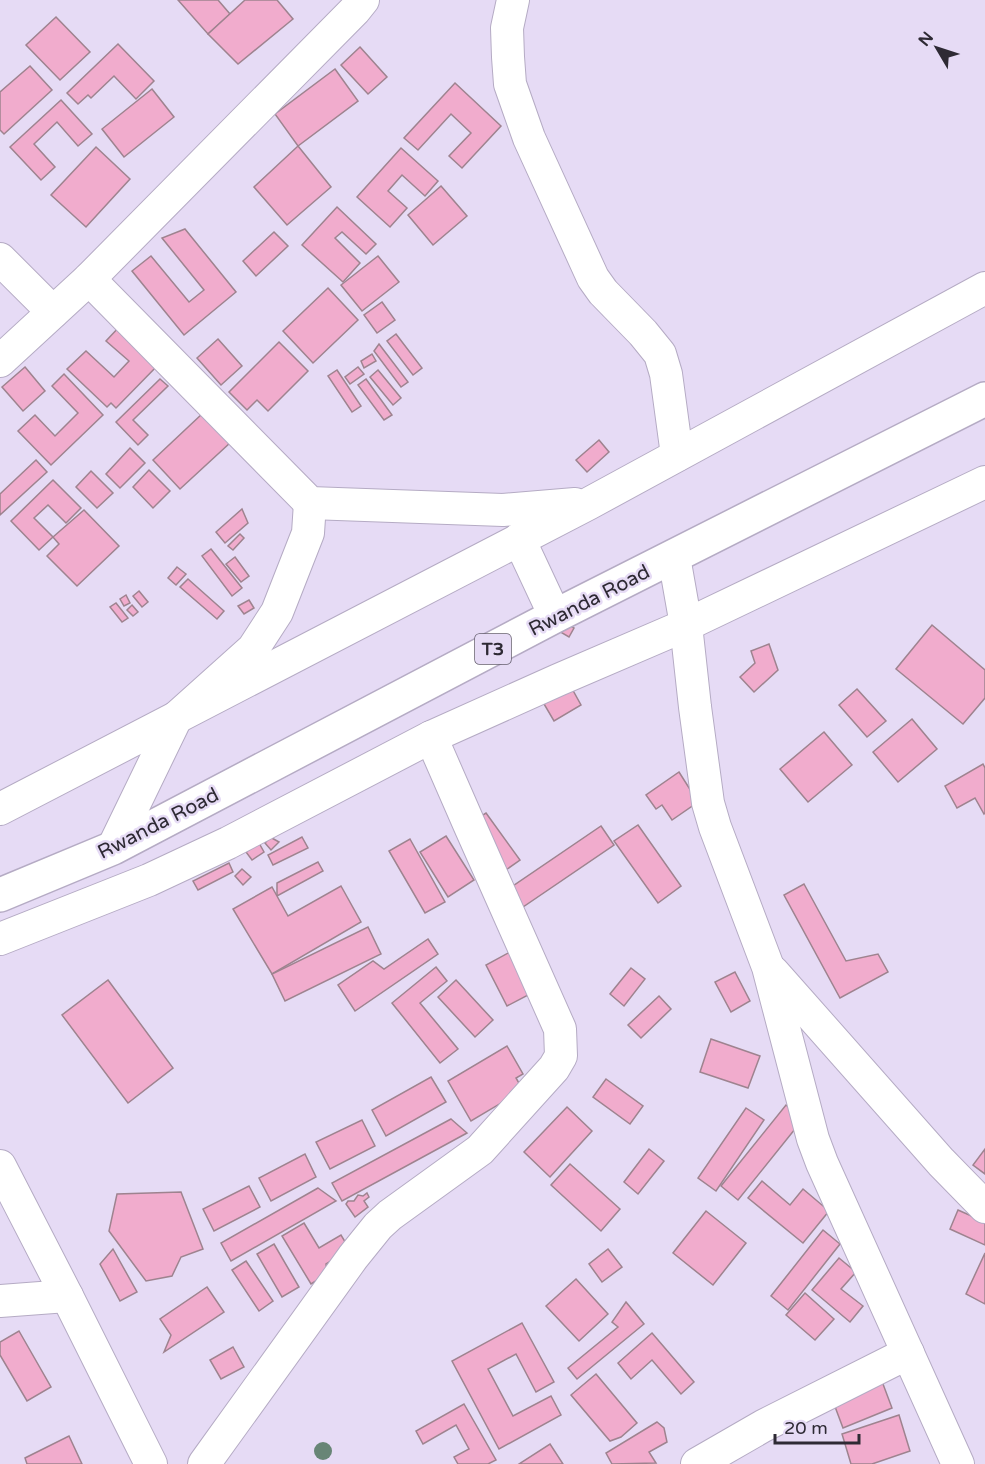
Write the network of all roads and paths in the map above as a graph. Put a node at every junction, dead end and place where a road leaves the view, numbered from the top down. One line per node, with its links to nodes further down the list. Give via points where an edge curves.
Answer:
1 (363, 0): 4 (street)
2 (513, 0): 9 (street, via 507,28 510,84 529,138 593,278 660,354)
3 (0, 259): 6 (street)
4 (89, 279): 6 (street); 11 (street)
5 (985, 288): 9 (street)
6 (53, 312): 7 (street)
7 (0, 361)
8 (985, 399): 14 (highway, Rwanda Road / T3)
9 (677, 455): 12 (street)
10 (985, 482): 16 (street)
11 (310, 503): 12 (street, via 503,510); 17 (street, via 308,533 277,612 253,648)
12 (588, 504): 13 (street)
13 (519, 539): 15 (street); 17 (street)
14 (674, 557): 15 (highway, Rwanda Road / T3); 16 (street)
15 (555, 616): 20 (highway, Rwanda Road / T3)
16 (687, 625): 18 (street); 23 (street, via 708,803)
17 (176, 718): 19 (street); 20 (street)
18 (431, 737): 22 (street, via 228,843 149,880); 30 (street, via 560,1029 561,1056 555,1068 480,1150 378,1226)
19 (0, 809)
20 (113, 848): 21 (highway, Rwanda Road / T3)
21 (0, 896)
22 (0, 939)
23 (768, 967): 25 (street); 28 (street, via 813,1139)
24 (0, 1166): 26 (street)
25 (985, 1207)
26 (68, 1296): 27 (street); 29 (street)
27 (0, 1301)
28 (908, 1353): 31 (street); 32 (street)
29 (151, 1464)
30 (204, 1464)
31 (696, 1464)
32 (958, 1464)

